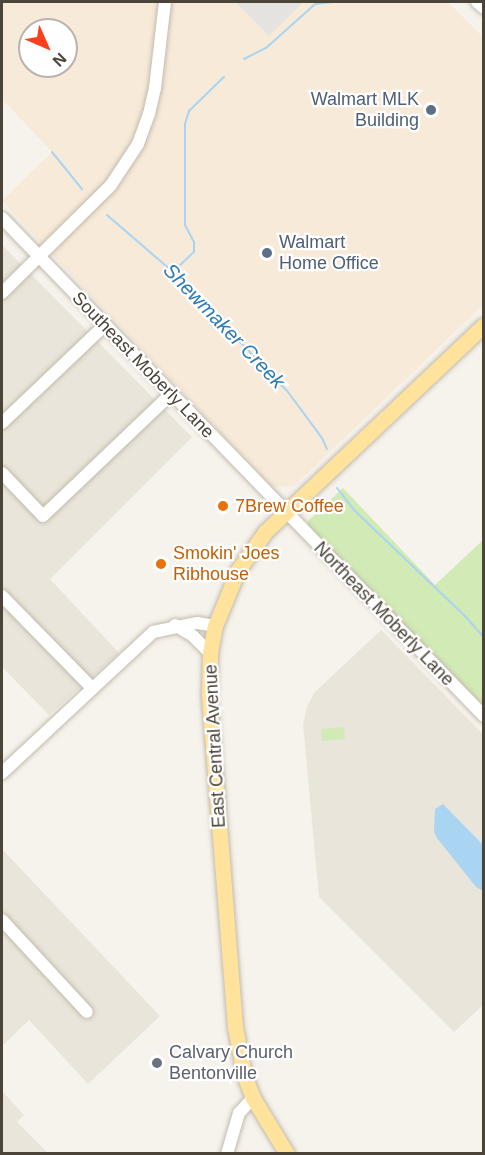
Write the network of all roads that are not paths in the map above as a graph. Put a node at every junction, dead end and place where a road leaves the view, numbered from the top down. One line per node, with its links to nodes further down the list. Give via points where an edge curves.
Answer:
1 (165, 2): 5 (street, via 155,88 138,144 116,179)
2 (477, 2): 3 (street)
3 (483, 8)
4 (2, 218): 5 (street, Southeast Moberly Lane)
5 (39, 257): 6 (street); 7 (street, Southeast Moberly Lane)
6 (2, 293)
7 (105, 325): 9 (street, Southeast Moberly Lane); 10 (street)
8 (483, 325): 12 (main road, East Central Avenue)
9 (171, 394): 11 (street, via 44,516); 12 (street, Southeast Moberly Lane)
10 (2, 423)
11 (2, 473)
12 (284, 512): 15 (main road, East Central Avenue, via 243,561); 18 (street, Northeast Moberly Lane)
13 (2, 596): 17 (street)
14 (175, 626): 15 (street); 16 (street, via 193,636); 17 (street, via 153,632)
15 (215, 626): 16 (main road, East Central Avenue)
16 (210, 653): 22 (main road, East Central Avenue, via 209,695 234,1015 244,1074)
17 (92, 688): 19 (street)
18 (483, 716)
19 (2, 773)
20 (2, 920): 21 (street)
21 (87, 1012)
22 (253, 1098): 23 (street, via 239,1113); 24 (main road, East Central Avenue)
23 (227, 1154)
24 (287, 1154)

